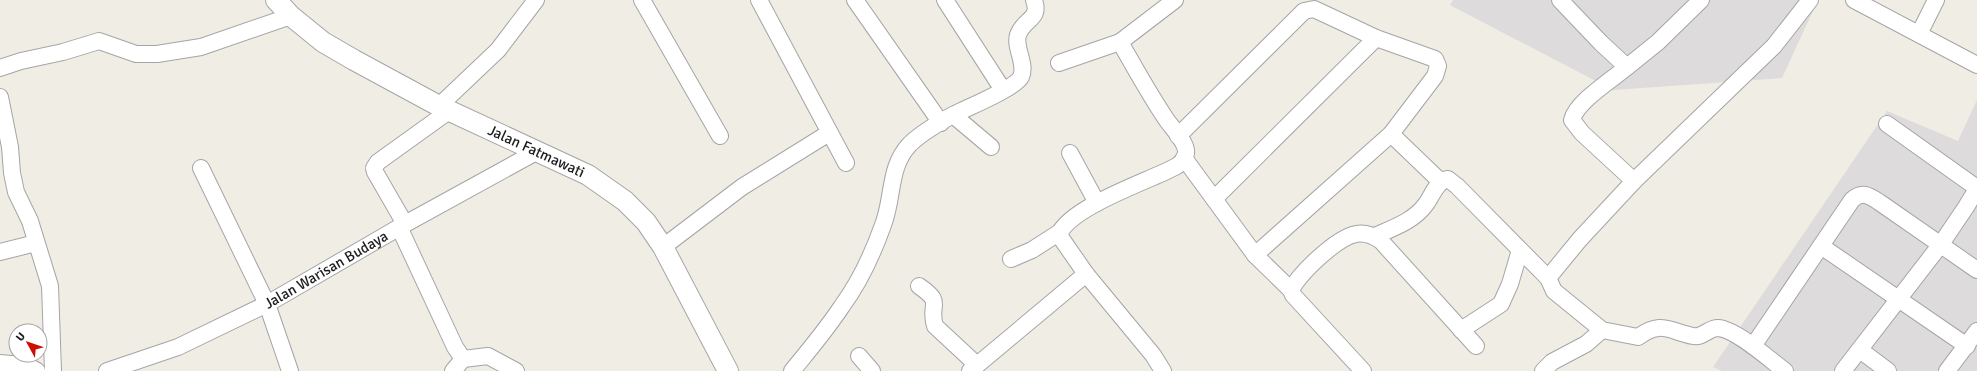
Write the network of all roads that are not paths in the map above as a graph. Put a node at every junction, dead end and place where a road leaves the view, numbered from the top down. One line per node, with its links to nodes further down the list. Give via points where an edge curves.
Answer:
1 (276, 0): 14 (street, Jalan Fatmawati)
2 (536, 0): 24 (street, via 498,50)
3 (642, 0): 29 (street)
4 (758, 0): 27 (street)
5 (855, 0): 25 (street)
6 (945, 0): 22 (street)
7 (1034, 0): 22 (street, via 1035,12 1030,21 1021,27 1017,38 1022,71 1020,77)
8 (1175, 0): 17 (street)
9 (1560, 0): 20 (street)
10 (1701, 0): 20 (street)
11 (1810, 0): 37 (street, via 1774,46)
12 (1854, 0): 15 (street)
13 (1936, 0): 15 (street)
14 (291, 16): 21 (street, via 201,47 157,54 136,54 99,41); 24 (street, Jalan Fatmawati, via 323,42)
15 (1919, 34): 19 (street)
16 (1376, 38): 28 (street, via 1436,59 1438,66 1435,76); 30 (street, via 1314,9 1304,10); 40 (street)
17 (1120, 42): 18 (street); 30 (street, via 1165,119)
18 (1059, 63)
19 (1977, 65)
20 (1628, 67): 37 (street, via 1582,103 1573,114 1572,120 1582,133)
21 (0, 68)
22 (1003, 90): 25 (street)
23 (0, 97): 45 (street, via 16,192 30,221)
24 (444, 109): 32 (street, Jalan Fatmawati); 42 (street, via 378,162 374,168)
25 (947, 119): 31 (street); 78 (street, via 912,142 899,156 884,224 865,265 843,306)
26 (1887, 124): 39 (street)
27 (829, 133): 35 (street); 48 (street, via 742,187)
28 (1391, 134): 38 (street); 51 (street)
29 (720, 136)
30 (1178, 136): 34 (street, via 1186,151)
31 (991, 147)
32 (536, 152): 42 (street, Jalan Warisan Budaya); 48 (street, Jalan Fatmawati, via 588,175 625,201 646,222)
33 (1070, 153): 41 (street)
34 (1184, 158): 40 (street); 41 (street, via 1181,164)
35 (846, 163)
36 (201, 168): 59 (street)
37 (1634, 181): 55 (street)
38 (1441, 182): 44 (street, via 1412,218); 49 (street, via 1448,179 1457,186)
39 (1977, 188): 46 (street)
40 (1214, 199): 51 (street)
41 (1096, 204): 43 (street, via 1070,220)
42 (402, 227): 59 (street, Jalan Warisan Budaya); 68 (street)
43 (1060, 232): 52 (street, via 1032,250); 54 (street, via 1063,243)
44 (1375, 236): 57 (street, via 1356,234 1347,237 1322,254 1296,281); 60 (street)
45 (36, 243): 50 (street); 72 (street, via 50,286)
46 (1941, 244): 47 (street, via 1879,202 1864,194 1858,194); 53 (street); 58 (street)
47 (1821, 246): 58 (street); 64 (street)
48 (663, 247): 77 (street, Jalan Fatmawati)
49 (1520, 250): 55 (street); 60 (street, via 1501,304)
50 (0, 252)
51 (1255, 255): 57 (street)
52 (1011, 259)
53 (1977, 270)
54 (1086, 274): 70 (street); 80 (street, via 1153,355)
55 (1548, 278): 61 (street, via 1554,291)
56 (919, 286): 70 (street, via 933,297 935,302 935,326)
57 (1291, 290): 81 (street)
58 (1900, 298): 65 (street); 66 (street)
59 (267, 304): 73 (street, Jalan Warisan Budaya, via 178,347); 74 (street)
60 (1461, 330): 63 (street)
61 (1602, 330): 64 (street, via 1638,337 1655,327 1667,327 1696,336 1719,328); 82 (street, via 1586,344 1552,362)
62 (1977, 331): 65 (street)
63 (1476, 346)
64 (1753, 346): 83 (street)
65 (1967, 346): 86 (street)
66 (1860, 350): 84 (street); 85 (street)
67 (859, 356): 79 (street)
68 (463, 359): 75 (street); 76 (street, via 488,356)
69 (0, 363): 71 (street, via 34,368)
70 (973, 368)
71 (37, 371)
72 (53, 371)
73 (107, 371)
74 (290, 371)
75 (453, 371)
76 (516, 371)
77 (728, 371)
78 (792, 371)
79 (872, 371)
80 (1163, 371)
81 (1363, 371)
82 (1543, 371)
83 (1785, 371)
84 (1843, 371)
85 (1888, 371)
86 (1947, 371)

